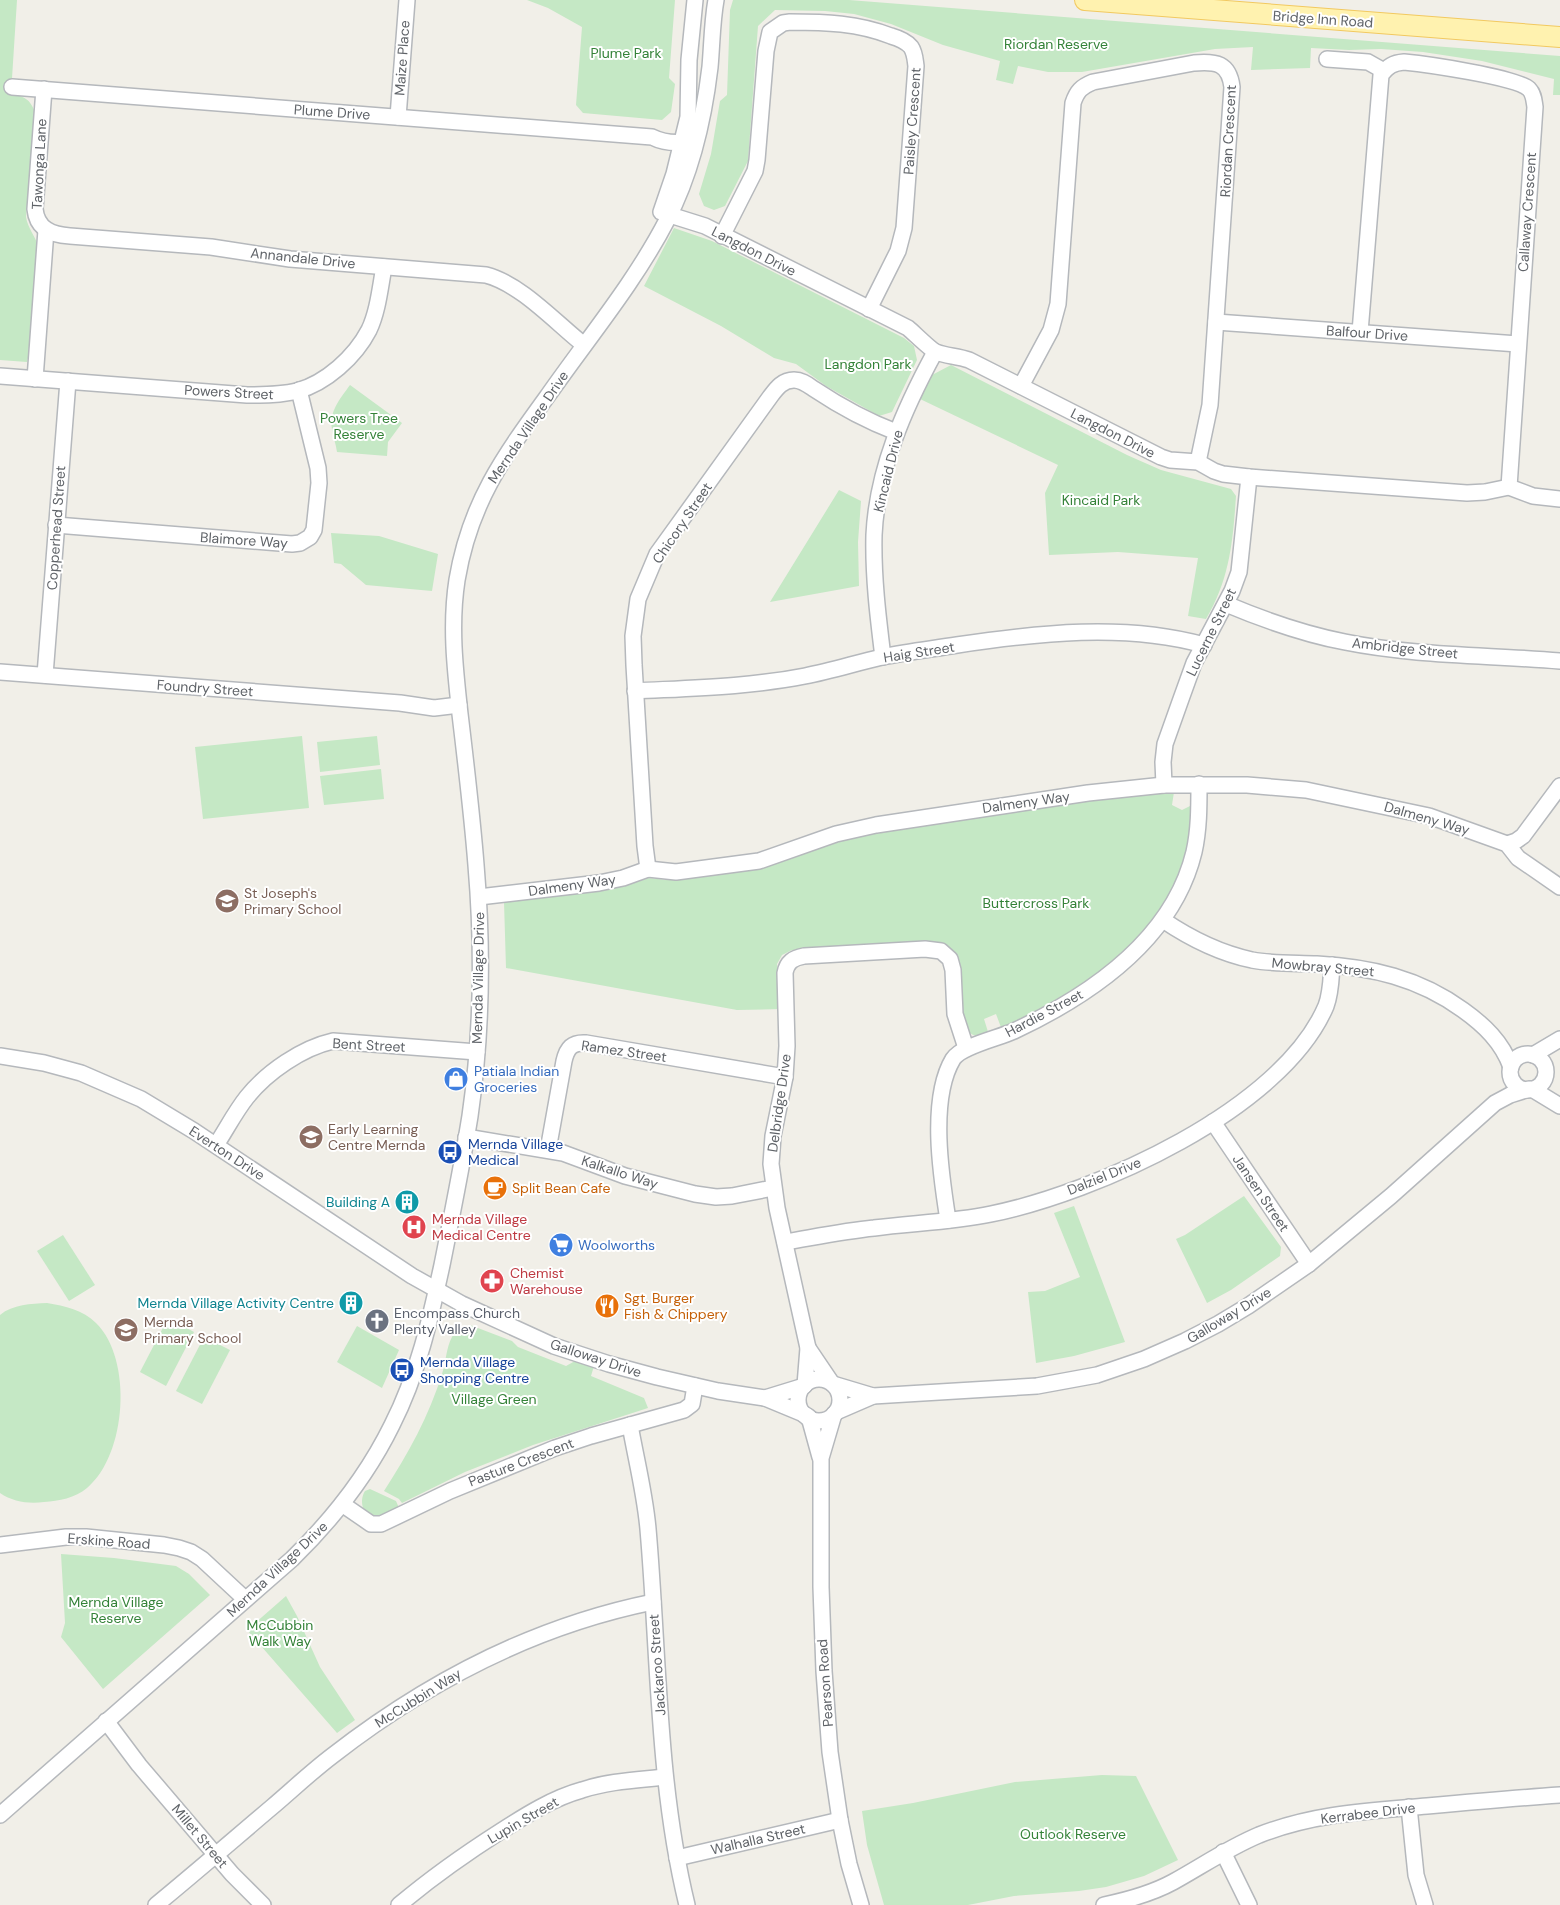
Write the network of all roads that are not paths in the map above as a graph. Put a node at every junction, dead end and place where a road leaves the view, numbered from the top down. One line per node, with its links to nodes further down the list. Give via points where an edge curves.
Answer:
1 (407, 0): 10 (street, Maize Place)
2 (696, 0): 11 (street, Mernda Village Drive, via 688,60)
3 (716, 0): 11 (street, Mernda Village Drive, via 710,70)
4 (1086, 0): 5 (main road, Bridge Inn Road)
5 (1560, 37)
6 (1328, 60): 7 (street, via 1368,62)
7 (1384, 71): 18 (street, via 1379,84); 20 (street, Callaway Crescent, via 1394,63 1404,62 1501,78 1529,89 1534,99)
8 (12, 87): 9 (street, Plume Drive)
9 (44, 89): 10 (street, Plume Drive); 13 (street, Tawonga Lane, via 35,209 38,222)
10 (398, 117): 11 (street, Plume Drive, via 652,137 661,141)
11 (687, 140): 12 (street, Mernda Village Drive)
12 (669, 209): 14 (street, Langdon Drive, via 692,215); 19 (street, Mernda Village Drive, via 644,258)
13 (52, 233): 15 (street, Annandale Drive); 23 (street, via 44,265)
14 (722, 236): 16 (street, Langdon Drive); 16 (street, Paisley Crescent, via 757,160 770,32 790,22 836,23 860,26 901,40 910,46 916,66 904,228 898,251)
15 (384, 267): 19 (street, Annandale Drive, via 496,278 550,314 566,331); 26 (street, Powers Street, via 375,312 359,346 333,372)
16 (869, 309): 21 (street, Langdon Drive, via 908,328)
17 (1216, 322): 18 (street, Balfour Drive); 25 (street, Riordan Crescent, via 1232,87 1226,68 1208,62 1093,82 1082,86 1073,103 1055,319); 28 (street, Riordan Crescent, via 1210,405)
18 (1360, 332): 20 (street, Balfour Drive)
19 (587, 341): 40 (street, Mernda Village Drive, via 496,470 475,512 462,557 454,610 453,652)
20 (1518, 344): 30 (street, Callaway Crescent)
21 (935, 352): 25 (street, Langdon Drive, via 969,360); 27 (street, Kincaid Drive)
22 (0, 376): 23 (street, Powers Street)
23 (35, 379): 24 (street, Powers Street)
24 (68, 381): 26 (street, Powers Street, via 247,395); 32 (street, Copperhead Street)
25 (1022, 386): 28 (street, Langdon Drive, via 1161,457)
26 (299, 390): 32 (street, Blaimore Way, via 319,482 314,530 300,543)
27 (896, 432): 35 (street, Kincaid Drive, via 882,481 874,534); 39 (street, Chicory Street, via 837,405 802,381 787,381 779,386 657,554 638,599 635,617)
28 (1198, 462): 29 (street, Langdon Drive, via 1214,471)
29 (1249, 477): 30 (street, Langdon Drive, via 1467,493); 33 (street, Lucerne Street, via 1238,572)
30 (1509, 487): 31 (street, via 1533,496)
31 (1560, 499)
32 (56, 525): 38 (street, Copperhead Street)
33 (1226, 604): 34 (street, Lucerne Street); 36 (street, Ambridge Street, via 1294,629 1344,642 1382,648)
34 (1204, 645): 35 (street, Haig Street, via 1173,636 1071,633 1006,638); 42 (street, Lucerne Street, via 1194,663 1165,744)
35 (883, 657): 39 (street, Haig Street, via 804,676 737,685)
36 (1560, 660)
37 (0, 672): 38 (street, Foundry Street)
38 (45, 675): 40 (street, Foundry Street, via 410,704)
39 (636, 691): 45 (street, Chicory Street)
40 (458, 701): 47 (street, Mernda Village Drive)
41 (1199, 784): 42 (street, Dalmeny Way); 44 (street, Dalmeny Way, via 1306,790 1359,800 1429,816); 48 (street, Hardie Street, via 1194,852 1181,889)
42 (1164, 785): 45 (street, Dalmeny Way, via 1088,793 876,825 836,834 759,861 676,872)
43 (1560, 786): 44 (street, via 1523,836)
44 (1507, 844): 46 (street, Dalmeny Way, via 1518,858)
45 (648, 870): 47 (street, Dalmeny Way, via 598,883)
46 (1560, 887)
47 (479, 897): 53 (street, Mernda Village Drive)
48 (1163, 920): 49 (street, Mowbray Street, via 1202,944 1236,956 1268,963); 52 (street, Hardie Street, via 1126,959 1080,995 1033,1022)
49 (1332, 965): 51 (street, Mowbray Street, via 1378,971 1425,986 1476,1019); 62 (street, Dalziel Drive, via 1330,993 1311,1033 1272,1076)
50 (1558, 1041): 54 (street); 57 (street)
51 (1500, 1043): 54 (street, Mowbray Street); 56 (street, Mowbray Street)
52 (966, 1048): 58 (street, Delbridge Drive, via 955,1014 952,964 941,951 926,949 804,956 791,960 785,972 787,1037); 67 (street, Hardie Street, via 958,1053 950,1066 939,1119 940,1160)
53 (477, 1052): 63 (street, Mernda Village Drive); 64 (street, Bent Street, via 333,1041 317,1044 259,1083)
54 (1531, 1054): 56 (street, via 1518,1057); 57 (street, via 1542,1060)
55 (0, 1056): 64 (street, Everton Drive, via 81,1073 122,1089)
56 (1510, 1070): 59 (street, via 1514,1083 1523,1089); 60 (street, Galloway Drive)
57 (1546, 1073): 59 (street, via 1541,1084); 61 (street)
58 (784, 1077): 65 (street, Ramez Street, via 586,1043 575,1044 568,1049 564,1061); 66 (street, Delbridge Drive, via 773,1136)
59 (1531, 1089): 60 (street, Galloway Drive); 61 (street)
60 (1495, 1103): 69 (street, Galloway Drive)
61 (1558, 1104)
62 (1213, 1122): 67 (street, Dalziel Drive, via 1136,1164 1065,1193 1026,1206); 69 (street, Jansen Street)
63 (466, 1137): 65 (street, Kalkallo Way); 70 (street, Mernda Village Drive)
64 (216, 1145): 70 (street, Everton Drive)
65 (548, 1150): 66 (street, Kalkallo Way, via 625,1176 695,1194 732,1196)
66 (773, 1188): 68 (street, Delbridge Drive)
67 (948, 1220): 68 (street, Dalziel Drive)
68 (785, 1242): 71 (street, Delbridge Drive)
69 (1309, 1264): 75 (street, Galloway Drive, via 1218,1324 1115,1369 1037,1386)
70 (437, 1290): 74 (street, Galloway Drive, via 554,1346 624,1369); 81 (street, Mernda Village Drive, via 422,1352 403,1403 378,1452)
71 (808, 1348): 72 (street, Delbridge Drive); 73 (street, Delbridge Drive)
72 (832, 1383): 73 (street, via 818,1379); 75 (street, Galloway Drive); 77 (street, via 840,1394)
73 (804, 1385): 76 (street, Galloway Drive); 78 (street, via 799,1404)
74 (695, 1386): 76 (street, Galloway Drive); 79 (street, Pasture Crescent, via 692,1404 684,1410)
75 (873, 1396): 77 (street, Galloway Drive)
76 (766, 1398): 78 (street, Galloway Drive)
77 (835, 1413): 78 (street, via 822,1420); 80 (street, Pearson Road)
78 (807, 1416): 80 (street, Pearson Road)
79 (630, 1425): 81 (street, Pasture Crescent, via 510,1465 381,1524 371,1524); 83 (street, Jackaroo Street, via 648,1527)
80 (821, 1458): 90 (street, Pearson Road, via 820,1579 824,1671 830,1752)
81 (342, 1504): 84 (street, Mernda Village Drive, via 306,1545)
82 (0, 1545): 84 (street, Erskine Road, via 66,1537 164,1545 185,1550 202,1559)
83 (653, 1602): 86 (street, Jackaroo Street); 92 (street, McCubbin Way, via 551,1630 447,1679 385,1717 331,1756)
84 (241, 1603): 85 (street, Mernda Village Drive)
85 (103, 1724): 89 (street, Mernda Village Drive); 92 (street, Millet Street, via 114,1743 140,1765)
86 (665, 1777): 93 (street, Jackaroo Street); 96 (street, Lupin Street, via 602,1785 557,1800 522,1817 468,1852)
87 (1560, 1795): 88 (street, Kerrabee Drive)
88 (1409, 1807): 91 (street, Kerrabee Drive, via 1351,1812 1298,1822); 101 (street, via 1416,1875)
89 (0, 1815)
90 (840, 1820): 93 (street, Walhalla Street); 98 (street, Pearson Road)
91 (1223, 1852): 99 (street, Kerrabee Drive, via 1172,1883); 100 (street)
92 (216, 1854): 94 (street, McCubbin Way); 95 (street, Millet Street)
93 (677, 1858): 97 (street, Jackaroo Street)
94 (156, 1905)
95 (263, 1905)
96 (399, 1905)
97 (687, 1905)
98 (861, 1905)
99 (1104, 1905)
100 (1249, 1905)
101 (1424, 1905)

